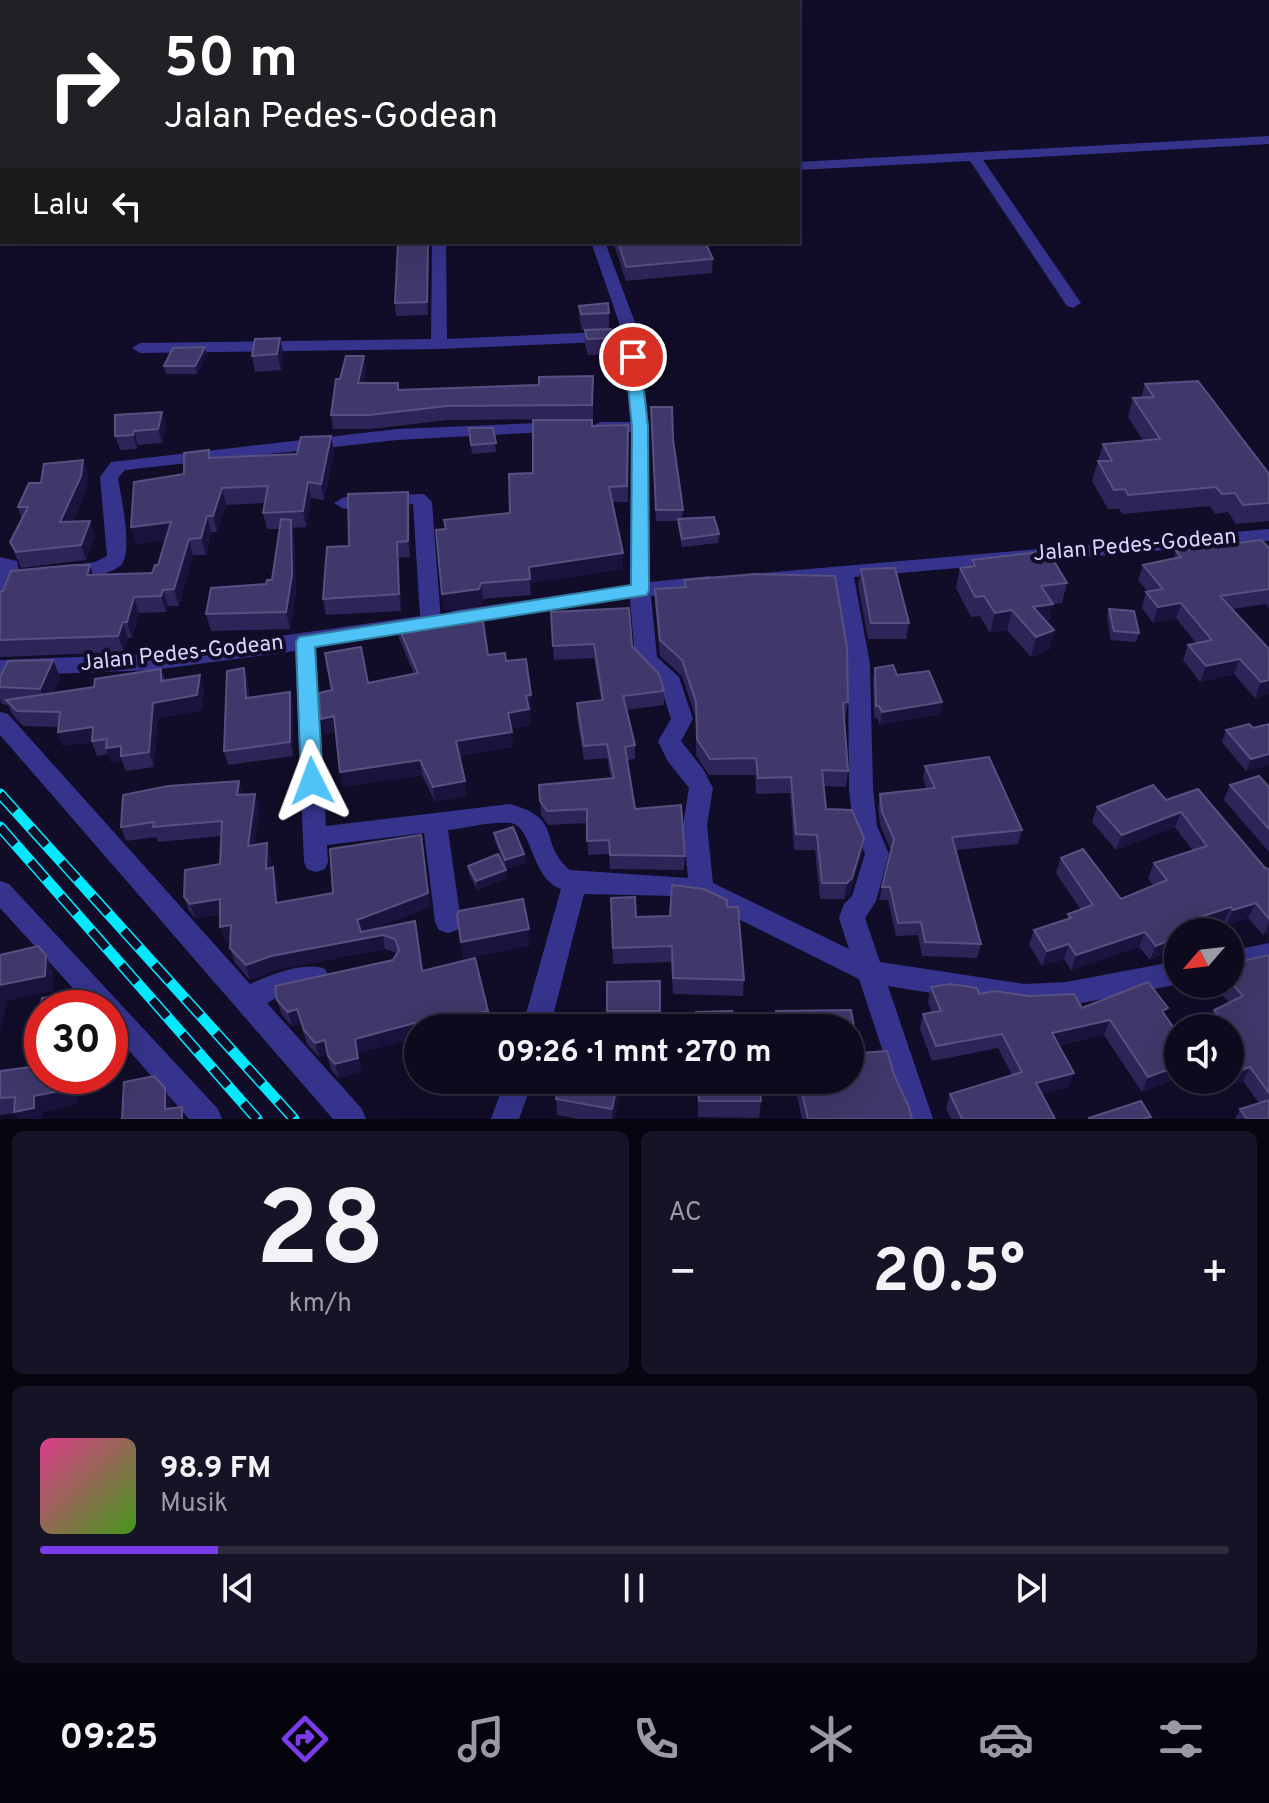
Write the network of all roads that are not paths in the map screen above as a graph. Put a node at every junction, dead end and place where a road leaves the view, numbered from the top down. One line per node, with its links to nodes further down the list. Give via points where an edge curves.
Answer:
1 (1269, 140): 2 (street)
2 (974, 156): 3 (street); 6 (street)
3 (800, 166)
4 (439, 244): 8 (street)
5 (599, 244): 7 (street)
6 (1073, 303)
7 (632, 336): 8 (street); 10 (street)
8 (439, 344): 9 (street)
9 (140, 348)
10 (640, 427): 14 (street, via 448,428 126,464 109,477 115,560 99,568); 15 (street)
11 (344, 503): 17 (street, via 417,498 422,502)
12 (1269, 535): 13 (street, Jalan Pedes-Godean)
13 (843, 571): 15 (street, Jalan Pedes-Godean); 29 (street, via 859,664 865,826 877,854 863,901 852,918)
14 (4, 572): 16 (street)
15 (640, 590): 17 (street, Jalan Pedes-Godean); 23 (street, via 646,660 675,689 682,716 669,741 671,748 701,788 694,808)
16 (0, 601)
17 (431, 621): 18 (street, Jalan Pedes-Godean)
18 (305, 642): 19 (street, Jalan Pedes-Godean, via 153,662); 21 (street, via 315,850)
19 (0, 668)
20 (0, 720): 32 (street)
21 (435, 822): 22 (street, via 510,813 524,817 533,824 549,867); 25 (street)
22 (575, 882): 23 (street); 33 (street)
23 (701, 890): 29 (street)
24 (0, 891): 31 (street)
25 (448, 922)
26 (1269, 954): 27 (street)
27 (1244, 959)
28 (345, 971): 32 (street, via 276,985)
29 (870, 972): 30 (street, via 1024,996 1066,994); 39 (street)
30 (1164, 976)
31 (91, 990)
32 (245, 1000): 37 (street)
33 (540, 1014)
34 (128, 1030): 36 (street)
35 (514, 1094): 38 (street)
36 (208, 1119)
37 (352, 1119)
38 (505, 1119)
39 (919, 1119)

